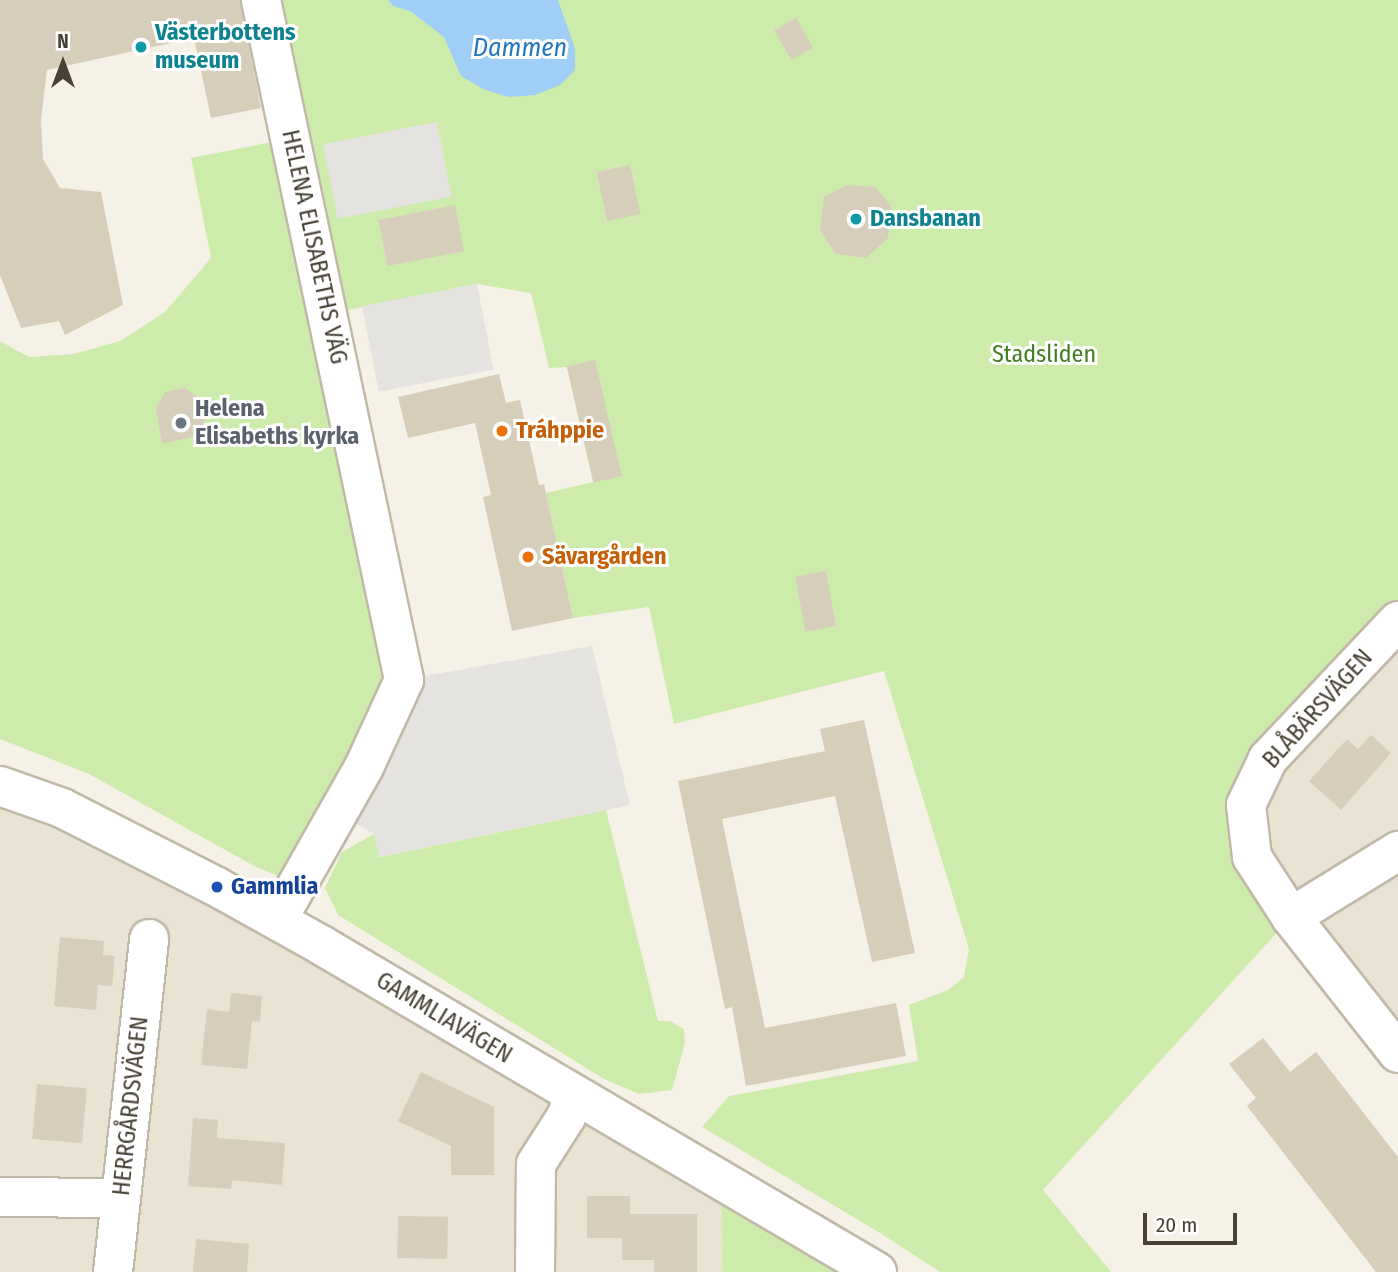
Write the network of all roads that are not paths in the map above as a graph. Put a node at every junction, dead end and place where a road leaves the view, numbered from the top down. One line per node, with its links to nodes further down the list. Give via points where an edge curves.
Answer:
1 (261, 0): 6 (street, HELENA ELISABETHS VÄG, via 404,680 364,767)
2 (1398, 621): 5 (street, BLÅBÄRSVÄGEN, via 1268,760 1246,806 1252,857)
3 (0, 786): 6 (street, GAMMLIAVÄGEN, via 62,808)
4 (1398, 851): 5 (street)
5 (1291, 917): 8 (street, BLÅBÄRSVÄGEN)
6 (277, 920): 9 (street, GAMMLIAVÄGEN)
7 (149, 939): 11 (street, HERRGÅRDSVÄGEN)
8 (1398, 1053)
9 (574, 1096): 13 (street, via 536,1164); 14 (street, GAMMLIAVÄGEN)
10 (0, 1197): 11 (street)
11 (121, 1198): 12 (street, HERRGÅRDSVÄGEN)
12 (113, 1272)
13 (535, 1272)
14 (877, 1272)

